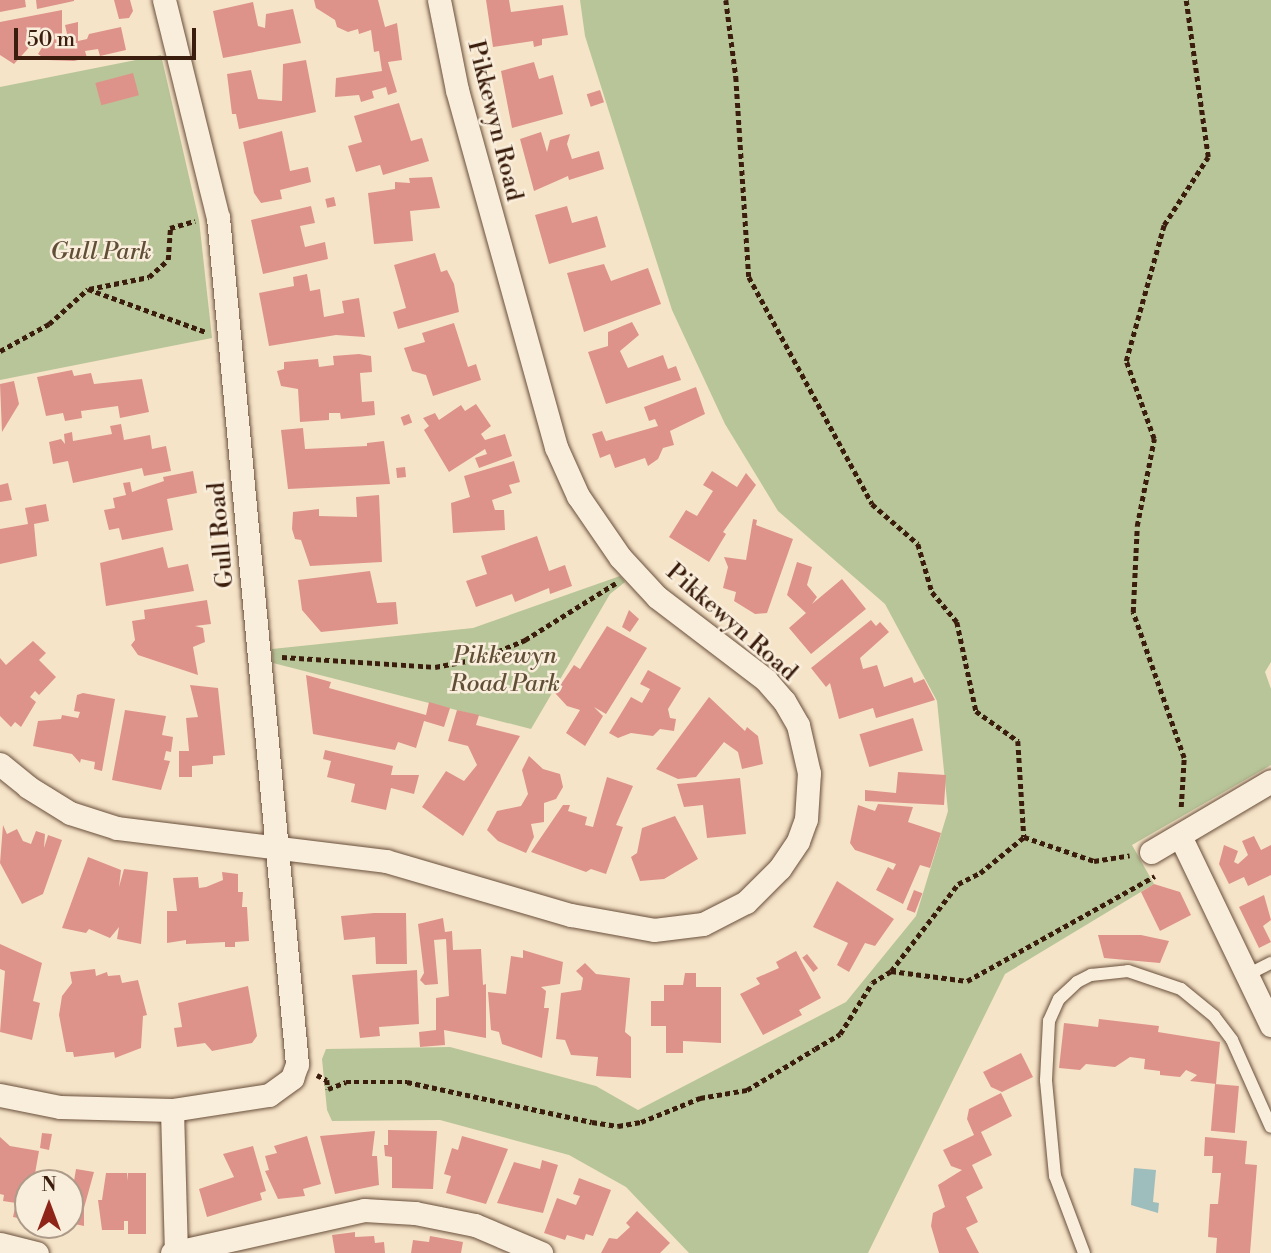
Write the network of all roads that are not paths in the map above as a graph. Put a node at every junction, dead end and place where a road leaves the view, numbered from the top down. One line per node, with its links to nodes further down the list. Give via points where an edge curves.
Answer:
1 (164, 0): 6 (street, Gull Road, via 218,218)
2 (439, 0): 6 (street, Pikkewyn Road, via 460,103 556,447 596,526 633,571 657,597 765,680 784,701 802,736 809,774 806,819 780,868 746,902 704,924 680,930 621,927 386,861)
3 (0, 764): 6 (street, Pikkewyn Road, via 70,813 117,828)
4 (1271, 781): 5 (street)
5 (1180, 836): 7 (street); 9 (street)
6 (278, 847): 12 (street, Gull Road, via 296,1071 269,1096)
7 (1156, 862)
8 (1271, 963): 9 (lane)
9 (1247, 975): 10 (street)
10 (1271, 1025)
11 (0, 1095): 12 (street, via 60,1107)
12 (172, 1110): 16 (street)
13 (1271, 1127): 18 (lane, via 1232,1041 1214,1016 1181,989 1149,974 1128,971 1091,975 1077,982 1059,999 1049,1021 1046,1080 1055,1176)
14 (0, 1244): 15 (street)
15 (37, 1253)
16 (174, 1253): 17 (street, via 364,1210 415,1213 475,1225)
17 (541, 1253)
18 (1084, 1253)

